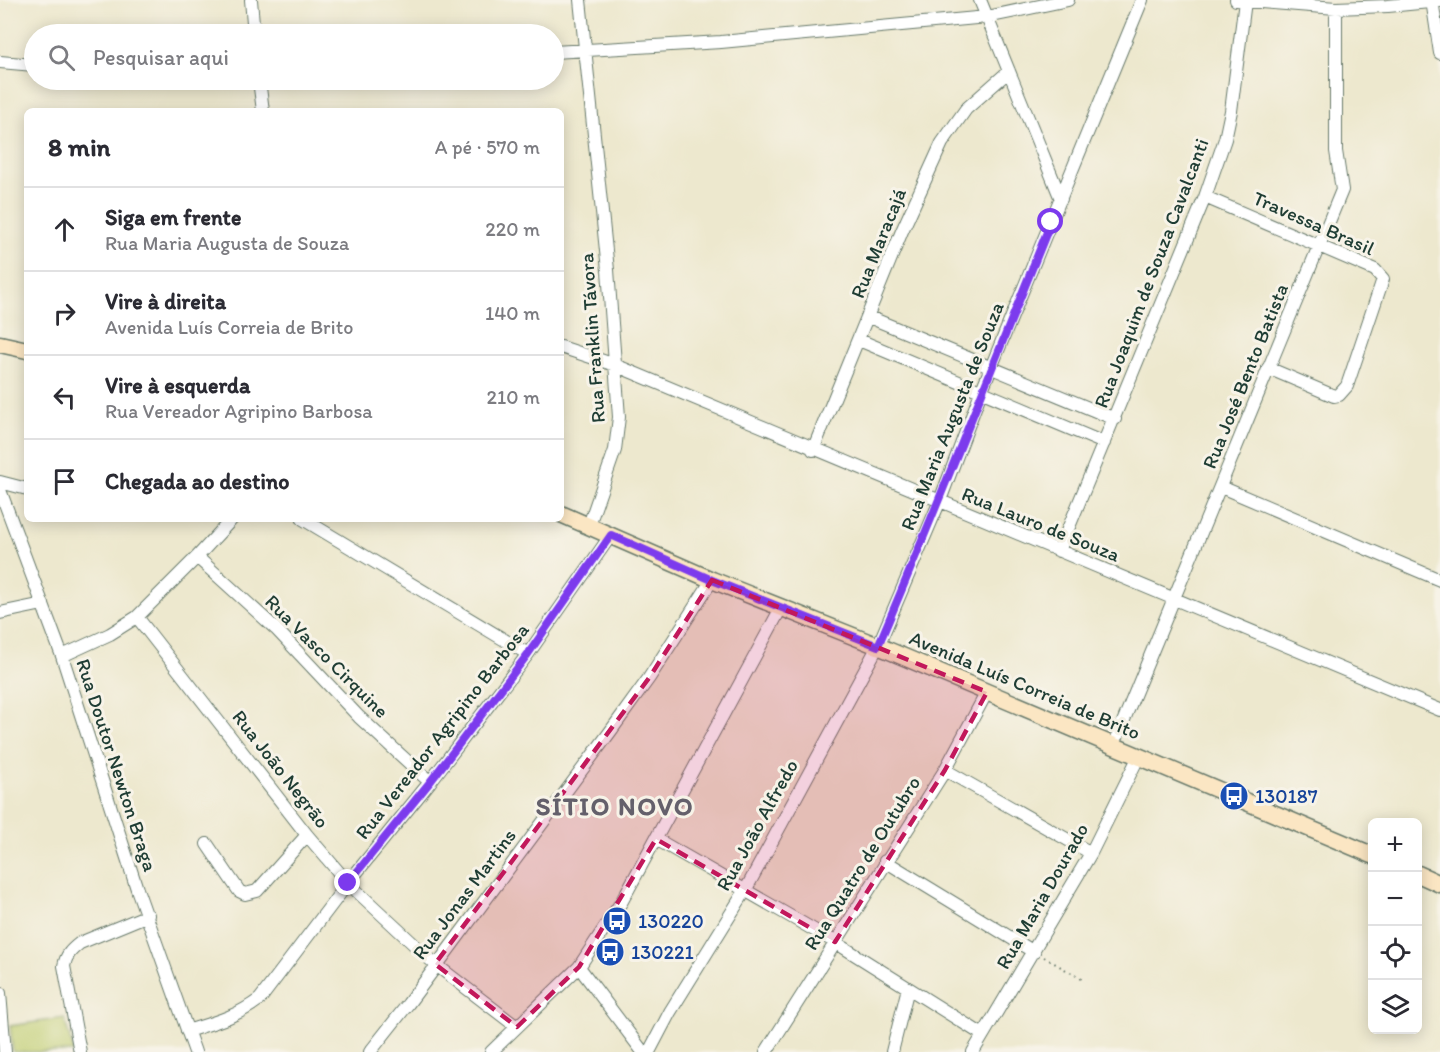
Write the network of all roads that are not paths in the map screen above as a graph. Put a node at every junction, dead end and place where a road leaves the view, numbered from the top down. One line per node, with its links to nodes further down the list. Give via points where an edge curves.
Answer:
1 (251, 0): 11 (street)
2 (580, 0): 12 (street, Rua Franklin Távora)
3 (980, 0): 10 (street)
4 (1068, 0): 10 (street)
5 (1142, 0): 21 (street, Rua Maria Augusta de Souza)
6 (1236, 0): 7 (street)
7 (1245, 1): 9 (street); 20 (street, Rua Joaquim de Souza Cavalcanti, via 1231,111)
8 (1436, 5): 9 (street); 14 (street)
9 (1336, 8): 22 (street, Rua José Bento Batista, via 1336,151 1342,190)
10 (987, 16): 12 (street, via 721,42); 17 (street)
11 (253, 24)
12 (585, 50): 13 (street); 28 (street, Rua Franklin Távora)
13 (564, 51)
14 (1440, 53)
15 (0, 62): 16 (street)
16 (24, 64)
17 (1009, 71): 21 (street); 23 (street, Rua Maracajá, via 966,109 942,143)
18 (260, 90): 19 (street)
19 (263, 108)
20 (1205, 197): 22 (street, Travessa Brasil); 32 (street, Rua Joaquim de Souza Cavalcanti)
21 (1061, 199): 29 (street, Rua Maria Augusta de Souza)
22 (1319, 246): 30 (street, Rua José Bento Batista); 30 (street, Travessa Brasil, via 1375,270 1383,279 1347,386 1339,396 1334,396)
23 (869, 317): 24 (street, Rua Maracajá); 29 (street)
24 (859, 340): 31 (street); 34 (street, Rua Maracajá)
25 (0, 344): 27 (main road)
26 (564, 348): 28 (street, Rua Lauro de Souza)
27 (24, 349)
28 (615, 365): 34 (street, Rua Lauro de Souza); 43 (street, Rua Franklin Távora, via 618,434)
29 (992, 368): 31 (street, Rua Maria Augusta de Souza); 32 (street)
30 (1268, 368): 36 (street, Rua José Bento Batista)
31 (981, 392): 33 (street); 39 (street, Rua Maria Augusta de Souza)
32 (1115, 419): 33 (street, Rua Joaquim de Souza Cavalcanti)
33 (1104, 443): 45 (street, Rua Joaquim de Souza Cavalcanti)
34 (813, 450): 39 (street, Rua Lauro de Souza)
35 (0, 482): 37 (street)
36 (1221, 487): 48 (street); 49 (street, Rua José Bento Batista)
37 (24, 488)
38 (0, 490): 50 (street, Rua Doutor Newton Braga)
39 (939, 503): 45 (street, Rua Lauro de Souza); 54 (street, Rua Maria Augusta de Souza)
40 (564, 515): 43 (main road, Avenida Luís Correia de Brito)
41 (229, 522): 46 (street)
42 (308, 522): 55 (street)
43 (589, 525): 44 (main road, Avenida Luís Correia de Brito)
44 (611, 535): 47 (main road, Avenida Luís Correia de Brito); 55 (street, Rua Vereador Agripino Barbosa)
45 (1059, 551): 49 (street, Rua Lauro de Souza)
46 (197, 557): 53 (street); 62 (street, Rua Vasco Cirquine, via 276,629 359,717)
47 (712, 580): 51 (main road, Avenida Luís Correia de Brito); 76 (street, Rua Jonas Martins, via 642,687)
48 (1440, 580)
49 (1173, 600): 58 (street, Rua Lauro de Souza); 59 (street, Rua José Bento Batista)
50 (43, 604): 52 (street); 56 (street, Rua Doutor Newton Braga)
51 (781, 608): 54 (main road, Avenida Luís Correia de Brito); 64 (street)
52 (0, 613)
53 (137, 617): 56 (street); 63 (street, Rua João Negrão)
54 (878, 646): 57 (main road, Avenida Luís Correia de Brito); 72 (street, Rua João Alfredo)
55 (528, 654): 62 (street, Rua Vereador Agripino Barbosa)
56 (62, 656): 73 (street, Rua Doutor Newton Braga)
57 (987, 692): 59 (main road, Avenida Luís Correia de Brito); 61 (street, Rua Quatro de Outubro)
58 (1440, 710)
59 (1114, 744): 60 (main road, Avenida Luís Correia de Brito)
60 (1139, 756): 66 (street, Rua Maria Dourado); 67 (main road, Avenida Luís Correia de Brito)
61 (945, 770): 66 (street); 68 (street, Rua Quatro de Outubro)
62 (430, 782): 70 (street, Rua Vereador Agripino Barbosa)
63 (307, 836): 65 (street, via 252,894 239,891); 70 (street, Rua João Negrão)
64 (656, 839): 72 (street); 77 (street)
65 (207, 843)
66 (1091, 853): 75 (street, Rua Maria Dourado)
67 (1368, 853)
68 (885, 861): 74 (street, Rua Quatro de Outubro); 75 (street)
69 (1422, 876): 71 (main road)
70 (348, 883): 76 (street, Rua João Negrão); 81 (street, Rua Vereador Agripino Barbosa, via 260,999 230,1018)
71 (1440, 884)
72 (745, 891): 74 (street); 89 (street, Rua João Alfredo)
73 (148, 915): 81 (street, Rua Doutor Newton Braga); 84 (street, via 80,943 65,958)
74 (835, 942): 78 (street); 90 (street, Rua Quatro de Outubro)
75 (1034, 952): 82 (street, Rua Maria Dourado)
76 (435, 964): 80 (street, Rua João Negrão); 86 (street, Rua Jonas Martins)
77 (579, 967): 80 (street); 88 (street)
78 (908, 988): 82 (street); 91 (street)
79 (0, 993): 83 (street)
80 (517, 1027): 87 (street)
81 (187, 1030): 85 (street, Rua Doutor Newton Braga)
82 (983, 1035): 92 (street, Rua Maria Dourado)
83 (5, 1052)
84 (80, 1052)
85 (195, 1052)
86 (370, 1052)
87 (491, 1052)
88 (643, 1052)
89 (649, 1052)
90 (766, 1052)
91 (892, 1052)
92 (973, 1052)

